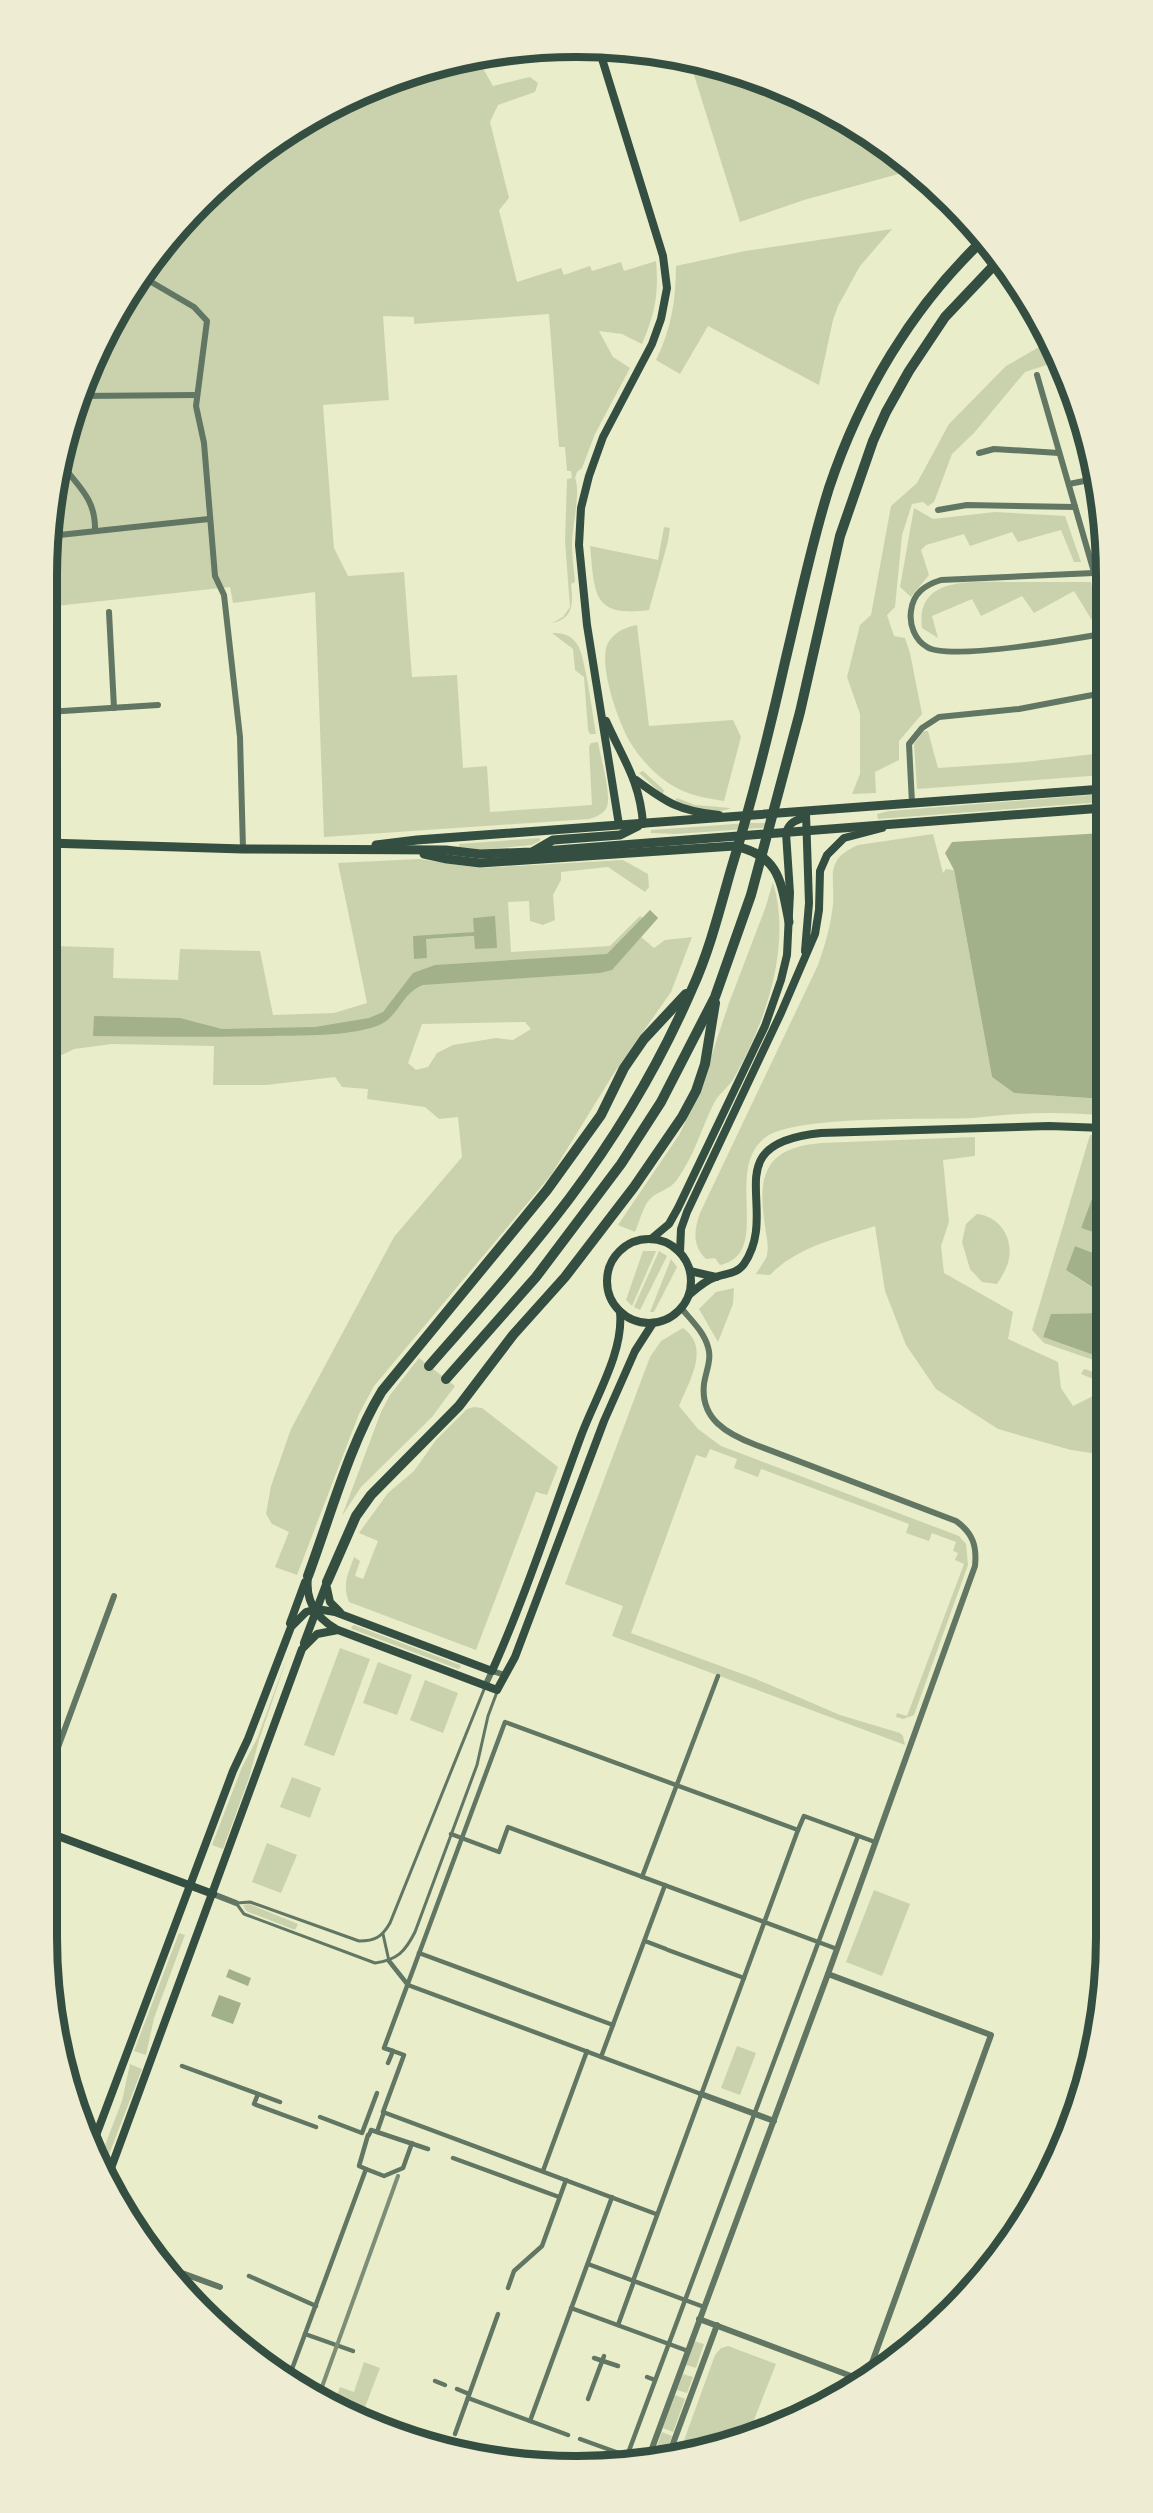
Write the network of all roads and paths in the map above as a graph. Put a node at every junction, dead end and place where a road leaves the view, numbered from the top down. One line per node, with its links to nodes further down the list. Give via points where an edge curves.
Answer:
1 (602, 58): 26 (main road, via 663,256 667,288 652,344 603,437 581,508 583,586)
2 (977, 246): 44 (highway, via 946,278 881,370 829,489 748,815)
3 (993, 266): 45 (highway, via 945,317 909,371 886,412 860,475 840,536 797,722 751,895)
4 (150, 281): 6 (street, via 194,307 207,321)
5 (1037, 375): 9 (street)
6 (196, 395): 7 (street); 15 (street)
7 (90, 396)
8 (979, 453): 9 (street, via 994,449)
9 (1059, 453): 12 (street)
10 (68, 472): 16 (street, via 93,505)
11 (1087, 480): 12 (street)
12 (1069, 484): 13 (street)
13 (1075, 507): 14 (street, via 968,505); 18 (street)
14 (938, 510)
15 (209, 519): 16 (street); 39 (street, via 215,576 224,596 240,737)
16 (95, 531): 17 (street)
17 (59, 535)
18 (1094, 573): 19 (street); 21 (street, via 941,580 928,584 917,594 910,615 919,640 936,650 1042,645)
19 (1096, 580)
20 (109, 612): 24 (street)
21 (1096, 635)
22 (1096, 694): 29 (street, via 1019,709 939,717 922,728 909,744)
23 (158, 705): 24 (street)
24 (114, 708): 25 (street)
25 (57, 711)
26 (603, 713): 27 (main road); 37 (main road)
27 (636, 780): 32 (main road, via 666,802 692,812); 33 (main road)
28 (1096, 790): 29 (main road)
29 (912, 803): 31 (main road, via 861,813)
30 (1096, 809): 34 (main road)
31 (806, 814): 32 (main road); 35 (main road); 36 (main road, via 788,826)
32 (738, 816): 33 (main road)
33 (643, 824): 37 (main road)
34 (897, 824): 35 (main road); 43 (main road, via 851,835 827,855 820,871 815,934)
35 (806, 831): 36 (main road); 43 (main road, via 809,903)
36 (786, 833): 37 (main road); 42 (main road)
37 (621, 840): 40 (main road, via 417,840); 41 (main road, via 480,863 447,860); 41 (main road, via 553,840 531,852); 42 (main road, via 749,849 776,870)
38 (57, 843): 39 (main road)
39 (243, 849): 40 (main road)
40 (335, 850): 41 (main road)
41 (410, 850)
42 (789, 922): 47 (main road, via 781,980 765,1026 678,1208 669,1224)
43 (804, 960): 48 (main road, via 687,1212)
44 (693, 988): 55 (highway, via 603,1151 519,1262); 57 (highway, via 644,1039 588,1134 547,1190 382,1391 363,1428)
45 (715, 997): 56 (highway, via 661,1102 621,1164 536,1277); 58 (highway, via 705,1064 682,1117 634,1187 459,1406 371,1496 356,1516)
46 (1096, 1128): 50 (main road, via 1049,1125 821,1133 782,1141 770,1147 758,1168 750,1252 743,1266)
47 (651, 1239): 48 (main road, via 672,1245); 53 (main road, via 626,1246 609,1270 609,1293)
48 (680, 1252): 49 (main road)
49 (690, 1271): 50 (main road); 51 (main road)
50 (716, 1277): 51 (main road)
51 (689, 1295): 52 (main road)
52 (682, 1309): 54 (main road, via 669,1319); 77 (street, via 708,1345 704,1396 711,1418 720,1428 956,1521 973,1539 975,1566)
53 (620, 1312): 54 (main road, via 641,1323); 65 (main road, via 619,1343)
54 (653, 1323): 66 (main road, via 635,1351 604,1421)
55 (429, 1366)
56 (446, 1379)
57 (308, 1576): 60 (main road, via 308,1594); 63 (main road)
58 (327, 1582): 60 (main road); 61 (main road, via 327,1598)
59 (114, 1596): 70 (street)
60 (316, 1611): 61 (main road); 62 (main road); 63 (main road, via 302,1614); 64 (main road)
61 (345, 1615): 65 (main road)
62 (338, 1630): 64 (main road, via 317,1634); 68 (main road)
63 (286, 1635): 80 (main road)
64 (302, 1649): 81 (main road)
65 (492, 1671): 66 (street); 68 (street)
66 (506, 1675): 69 (main road)
67 (718, 1676): 71 (street)
68 (485, 1686): 69 (main road); 84 (lane)
69 (497, 1690): 73 (lane, via 477,1765)
70 (57, 1748)
71 (676, 1785): 72 (street); 76 (street, via 505,1722); 78 (street)
72 (798, 1830): 75 (street, via 804,1816); 83 (street)
73 (451, 1834): 76 (street); 89 (lane, via 415,1932 401,1955)
74 (57, 1836): 80 (main road)
75 (858, 1836): 77 (street); 86 (street)
76 (462, 1838): 78 (street, via 499,1852 508,1827); 88 (street)
77 (875, 1842): 87 (street)
78 (642, 1877): 79 (street)
79 (665, 1885): 83 (street); 85 (street)
80 (189, 1886): 81 (main road); 110 (main road)
81 (213, 1894): 82 (street); 115 (main road)
82 (236, 1903): 84 (lane, via 250,1902 359,1941 372,1941); 89 (lane, via 244,1914 375,1963)
83 (764, 1922): 86 (street); 91 (street)
84 (383, 1934): 89 (lane)
85 (645, 1941): 91 (street); 93 (street)
86 (819, 1942): 87 (street); 104 (street)
87 (837, 1949): 90 (street)
88 (419, 1953): 92 (street); 93 (street)
89 (389, 1961): 92 (street)
90 (828, 1974): 106 (street); 144 (street, via 991,2035)
91 (744, 1977): 101 (street)
92 (408, 1984): 94 (street); 95 (street, via 384,2048)
93 (613, 2025): 96 (street)
94 (587, 2051): 96 (street); 117 (street)
95 (393, 2052): 97 (street); 103 (street, via 404,2055)
96 (601, 2056): 101 (street)
97 (388, 2063)
98 (182, 2066): 100 (street)
99 (377, 2093): 109 (street)
100 (258, 2094): 102 (street); 107 (street, via 254,2104)
101 (701, 2094): 104 (street); 121 (street)
102 (280, 2102)
103 (384, 2112): 108 (street); 117 (street)
104 (755, 2114): 106 (street); 128 (street)
105 (320, 2117): 109 (street)
106 (774, 2121): 130 (street)
107 (316, 2127)
108 (377, 2132): 111 (street, via 371,2130); 112 (street)
109 (362, 2133): 111 (street)
110 (97, 2134)
111 (369, 2135): 116 (street, via 359,2166)
112 (412, 2143): 113 (street); 116 (street, via 403,2168 384,2176)
113 (428, 2149)
114 (453, 2158): 119 (street)
115 (111, 2167)
116 (366, 2169): 129 (street)
117 (543, 2171): 118 (street)
118 (566, 2180): 119 (street); 120 (street)
119 (559, 2197): 127 (street, via 542,2246 514,2271)
120 (612, 2197): 121 (street); 122 (street)
121 (656, 2214): 125 (street)
122 (588, 2264): 125 (street); 131 (street)
123 (180, 2272): 126 (street)
124 (249, 2276): 129 (street)
125 (633, 2281): 128 (street); 135 (street)
126 (219, 2287)
127 (508, 2288)
128 (685, 2300): 130 (street); 137 (street)
129 (316, 2306): 136 (street)
130 (704, 2307): 133 (street)
131 (571, 2308): 135 (street); 138 (street)
132 (498, 2314): 153 (street)
133 (699, 2319): 134 (street); 141 (street)
134 (717, 2325): 147 (street); 159 (street)
135 (616, 2326): 137 (street)
136 (305, 2334): 140 (street); 146 (street)
137 (669, 2344): 141 (street); 149 (street)
138 (558, 2345): 139 (street); 155 (street)
139 (566, 2348)
140 (353, 2351)
141 (688, 2351): 160 (street)
142 (594, 2358): 143 (street)
143 (603, 2358): 145 (street); 154 (street)
144 (872, 2363)
145 (618, 2366)
146 (292, 2371)
147 (851, 2376)
148 (647, 2377): 149 (street)
149 (655, 2380): 161 (street)
150 (435, 2381): 151 (street)
151 (445, 2385)
152 (457, 2389): 153 (street)
153 (468, 2396): 155 (street); 156 (street)
154 (588, 2399)
155 (530, 2421): 157 (street)
156 (455, 2434)
157 (568, 2435)
158 (580, 2439): 162 (street)
159 (673, 2447)
160 (651, 2451)
161 (628, 2453)
162 (621, 2454)

